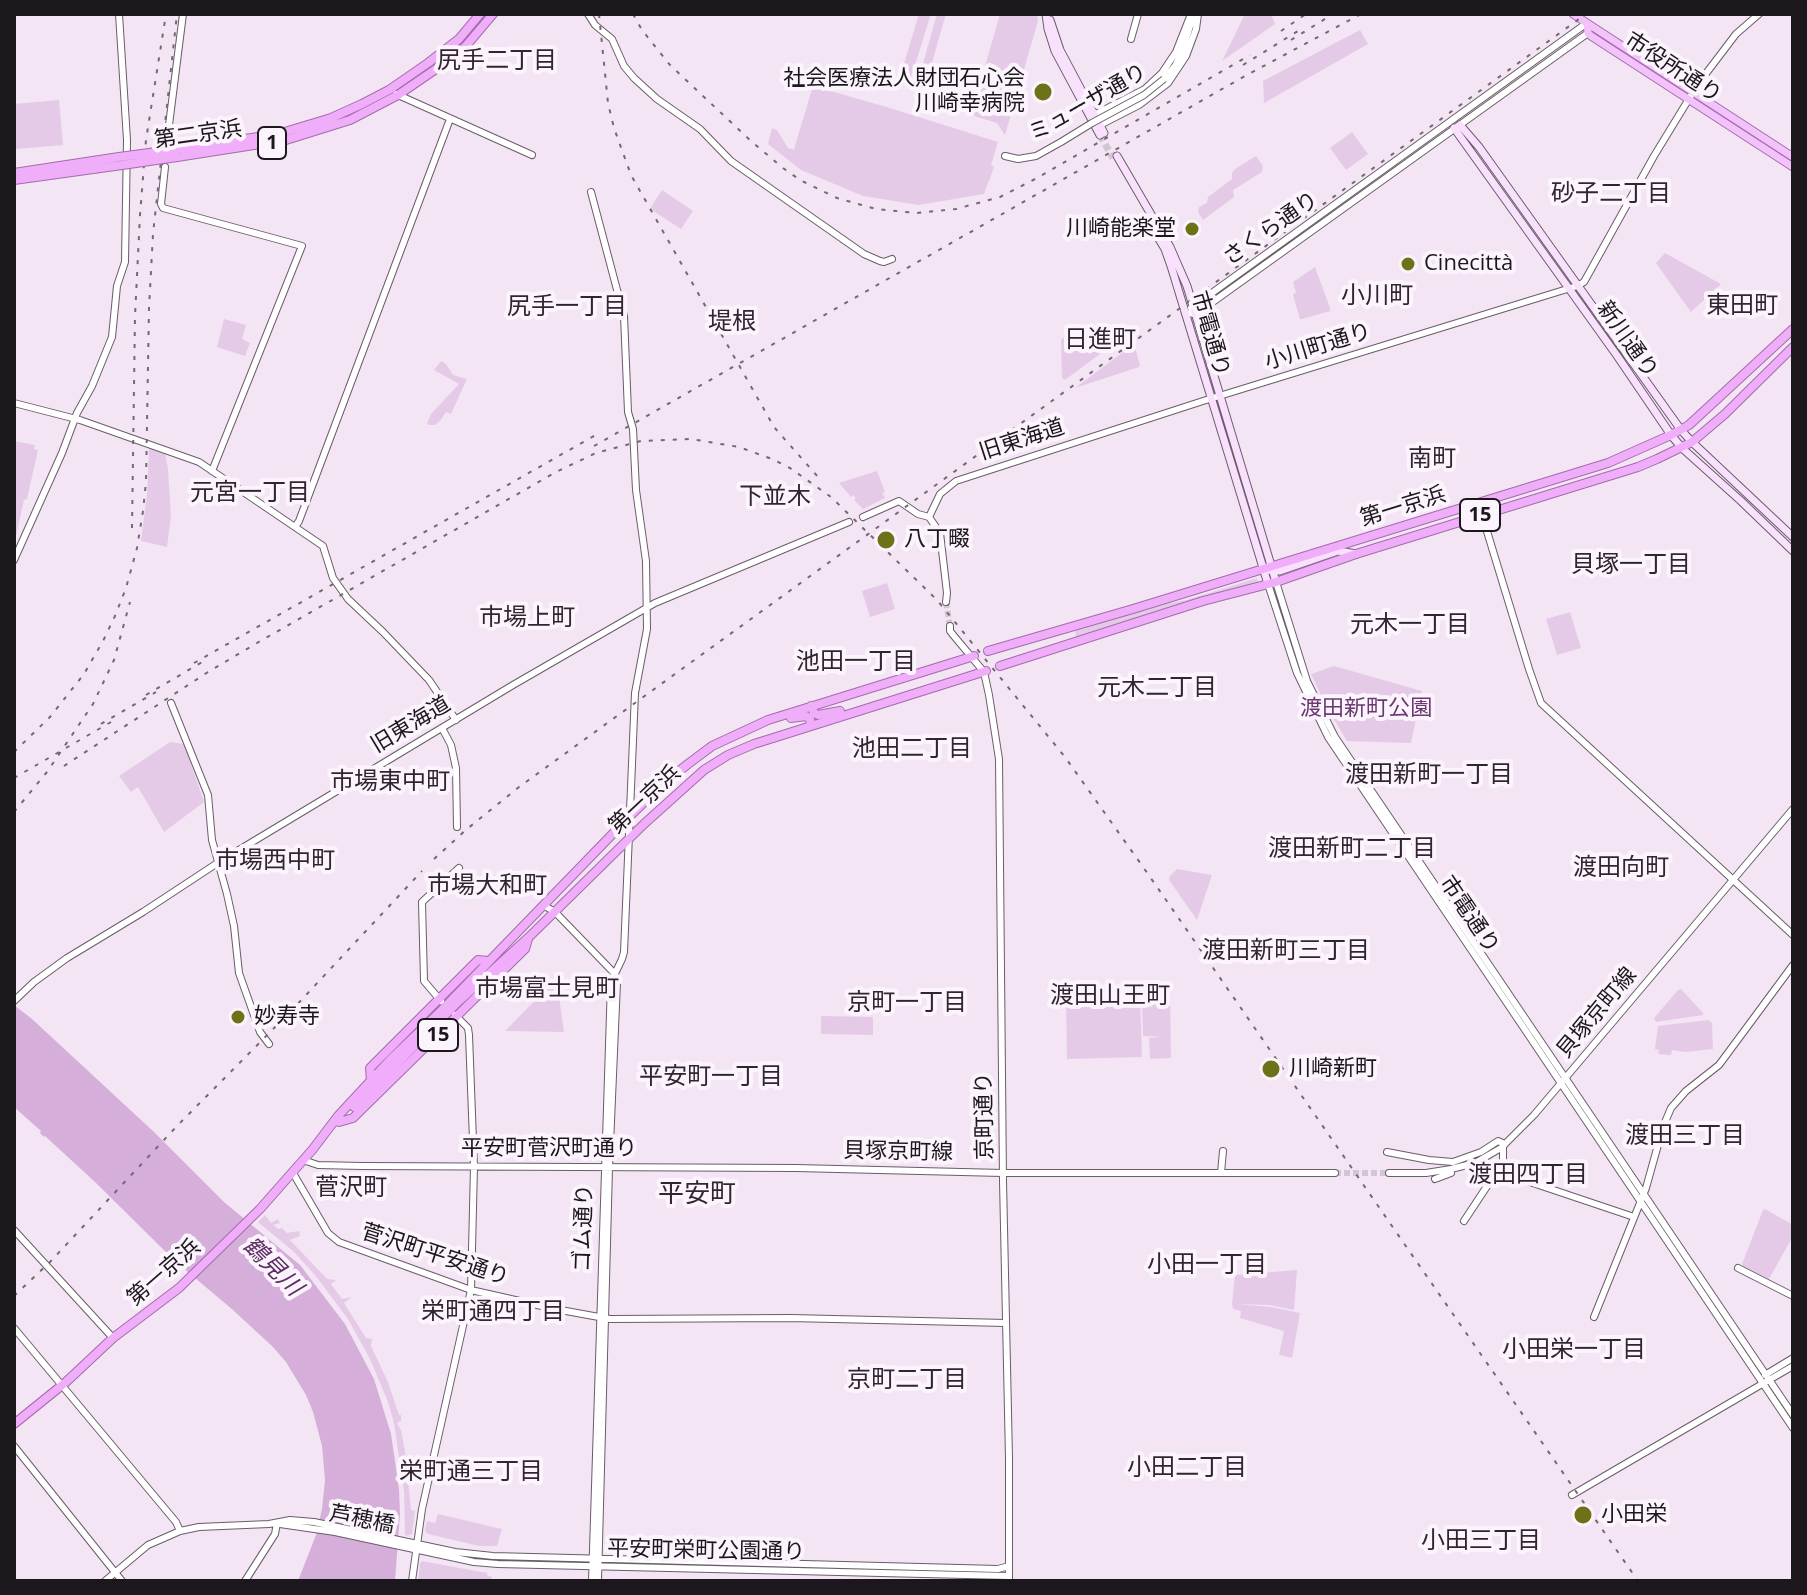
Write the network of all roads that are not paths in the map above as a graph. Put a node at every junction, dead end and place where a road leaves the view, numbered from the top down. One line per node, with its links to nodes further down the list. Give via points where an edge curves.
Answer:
1 (119, 14): 40 (street, via 127,140 125,262 112,337)
2 (183, 14): 21 (street)
3 (480, 14): 14 (highway, 第二京浜 / 1, via 459,39)
4 (493, 14): 15 (highway, 第二京浜 / 1, via 465,47)
5 (588, 14): 32 (street, via 612,39 634,78 700,129 731,161 864,254 884,262)
6 (1047, 14): 17 (main road); 20 (main road, via 1055,51 1102,134)
7 (1138, 14): 13 (street)
8 (1195, 14): 17 (street, via 1162,73 1145,89); 20 (street, via 1196,29 1186,56 1168,83); 24 (street, ミューザ通り, bridge, via 1175,66 1144,95 1036,156)
9 (1573, 14): 11 (main road, 市役所通り)
10 (1759, 14): 16 (street, via 1732,39)
11 (1587, 23): 12 (main road); 16 (main road, 市役所通り); 19 (street)
12 (1588, 33): 16 (main road, 市役所通り); 19 (street)
13 (1131, 39)
14 (389, 90): 15 (street); 22 (highway, 第二京浜 / 1, via 290,131)
15 (398, 95): 18 (street); 22 (highway, 第二京浜 / 1, via 350,120 302,136)
16 (1691, 95): 25 (main road, 市役所通り); 28 (main road, 市役所通り, via 1705,112); 33 (street)
17 (1094, 115): 20 (main road)
18 (450, 119): 23 (street); 52 (street)
19 (1455, 123): 33 (main road, 新川通り); 34 (street, さくら通り); 34 (street, さくら通り)
20 (1100, 125)
21 (167, 141)
22 (178, 153): 26 (highway, 第二京浜 / 1, bridge)
23 (532, 155)
24 (1005, 156)
25 (1793, 157)
26 (120, 161): 29 (highway, 第二京浜 / 1); 30 (highway, 第二京浜 / 1)
27 (165, 167): 45 (street, via 163,208 302,246)
28 (1793, 167)
29 (14, 173)
30 (14, 180)
31 (591, 192): 60 (street, ゴム通り, via 624,316)
32 (892, 259)
33 (1577, 285): 38 (street, 小川町通り); 41 (main road, 新川通り); 42 (main road, 新川通り)
34 (1195, 306): 35 (street); 35 (main road, 市電通り, via 1170,247 1115,157 1165,249); 38 (main road, 市電通り)
35 (1185, 313): 38 (main road, 市電通り)
36 (1793, 329): 41 (highway, 第一京浜 / 15)
37 (1793, 347): 43 (highway, 第一京浜 / 15)
38 (1215, 398): 50 (street, 旧東海道, via 956,481 940,494); 57 (main road, 市電通り)
39 (14, 403): 40 (street)
40 (75, 419): 45 (street); 56 (street)
41 (1681, 430): 42 (highway, 第一京浜 / 15); 43 (main road, 新川通り)
42 (1671, 435): 44 (main road, 新川通り); 57 (highway, 第一京浜 / 15, via 1608,463)
43 (1692, 442): 44 (highway, 第一京浜 / 15); 46 (main road, 新川通り)
44 (1682, 448): 47 (main road, 新川通り); 48 (highway, 第一京浜 / 15, via 1638,467)
45 (212, 471): 52 (street)
46 (1749, 496): 47 (main road); 53 (main road, 新川通り)
47 (1749, 508): 54 (main road, 新川通り)
48 (1482, 515): 55 (highway, 第一京浜 / 15); 81 (street, via 1541,703)
49 (863, 517): 50 (street, via 899,501)
50 (929, 517): 59 (street, via 940,533)
51 (849, 522): 60 (street, 旧東海道)
52 (295, 527): 71 (street, via 324,548 333,578 348,599 429,680)
53 (1793, 537)
54 (1793, 551)
55 (1357, 554): 57 (main road, via 1338,551 1280,571); 58 (highway, 第一京浜 / 15)
56 (14, 560)
57 (1269, 569): 58 (main road, 市電通り); 62 (highway, 第一京浜 / 15)
58 (1272, 583): 65 (highway, 第一京浜 / 15); 90 (street, 市電通り, via 1328,725)
59 (946, 602)
60 (646, 608): 71 (street, 旧東海道); 76 (street, ゴム通り, via 647,634 635,693)
61 (950, 626): 64 (street)
62 (1008, 645): 63 (highway, 第一京浜 / 15); 65 (highway, via 1013,655)
63 (988, 651)
64 (972, 657): 67 (street); 70 (highway, 第一京浜 / 15)
65 (1025, 659): 66 (highway, 第一京浜 / 15)
66 (1000, 666)
67 (985, 671): 69 (highway, 第一京浜 / 15); 103 (street, 京町通り, via 999,759)
68 (171, 703): 79 (street, via 208,795)
69 (881, 704): 70 (highway, 第一京浜 / 15, via 822,716); 72 (highway, 第一京浜 / 15)
70 (811, 706): 74 (highway, 第一京浜 / 15)
71 (456, 720): 73 (street, 旧東海道)
72 (811, 725): 74 (highway, 第一京浜 / 15, via 801,715); 78 (highway, 第一京浜 / 15, via 728,755 689,782)
73 (442, 728): 77 (street, via 456,768); 79 (street, 旧東海道)
74 (747, 728): 76 (highway, 第一京浜 / 15, via 688,764)
75 (1793, 809): 81 (street, 貝塚京町線)
76 (629, 817): 78 (street, ゴム通り); 82 (highway, 第一京浜 / 15)
77 (457, 827)
78 (629, 838): 83 (highway, 第一京浜 / 15); 86 (street, ゴム通り, via 624,952)
79 (219, 862): 87 (street, 旧東海道, via 67,958); 89 (street, via 239,973)
80 (459, 868): 88 (street, via 422,902 424,981)
81 (1734, 880): 84 (street); 90 (street, 貝塚京町線)
82 (543, 905): 83 (street); 88 (highway, 第一京浜 / 15, via 488,961 478,960)
83 (555, 912): 86 (street); 88 (highway, 第一京浜 / 15)
84 (1793, 935)
85 (1793, 965): 108 (street, via 1719,1065 1671,1108)
86 (614, 973): 99 (street, ゴム通り)
87 (15, 1000)
88 (448, 1008): 91 (highway, 第一京浜 / 15); 91 (highway, 第一京浜 / 15, via 370,1068 371,1081); 98 (street, via 469,1031)
89 (269, 1044)
90 (1564, 1080): 92 (street, 貝塚京町線); 93 (street, 市電通り); 109 (street, 市電通り)
91 (324, 1135): 96 (highway, 第一京浜 / 15)
92 (1504, 1145): 95 (street, via 1498,1141 1448,1162); 97 (street, 貝塚京町線); 101 (street)
93 (1615, 1150): 108 (street, 市電通り); 109 (street, via 1640,1192)
94 (1223, 1151): 104 (street)
95 (1387, 1152)
96 (303, 1160): 98 (street, 平安町菅沢町通り, via 318,1165); 102 (highway, 第一京浜 / 15)
97 (1465, 1166): 106 (street, 貝塚京町線); 107 (street)
98 (474, 1167): 99 (street, 平安町菅沢町通り); 115 (street)
99 (607, 1168): 100 (street, 平安町菅沢町通り); 118 (street, ゴム通り)
100 (796, 1168): 103 (street, 貝塚京町線)
101 (1497, 1171): 110 (street); 111 (street)
102 (293, 1173): 115 (street, 菅沢町平安通り, via 333,1238); 121 (highway, 第一京浜 / 15, via 179,1288)
103 (1003, 1173): 104 (street, 貝塚京町線); 119 (street, 京町通り)
104 (1221, 1173): 105 (street, 貝塚京町線)
105 (1335, 1173)
106 (1389, 1173)
107 (1435, 1179)
108 (1644, 1194): 109 (street); 113 (street); 124 (street, 市電通り)
109 (1640, 1202): 110 (street); 113 (street, 市電通り)
110 (1634, 1217): 117 (street)
111 (1464, 1221)
112 (14, 1230): 121 (street)
113 (1670, 1246): 124 (street, 市電通り)
114 (1738, 1268): 116 (street)
115 (471, 1290): 118 (street, 菅沢町平安通り); 134 (street)
116 (1793, 1296)
117 (1594, 1317)
118 (602, 1318): 119 (street, 菅沢町平安通り); 135 (street, ゴム通り)
119 (1006, 1323): 136 (street, 京町通り)
120 (14, 1328): 125 (street)
121 (113, 1338): 125 (highway, 第一京浜 / 15)
122 (1793, 1358): 124 (street)
123 (1793, 1366): 124 (street)
124 (1764, 1379): 126 (street, 市電通り); 128 (street, 市電通り); 130 (street)
125 (62, 1385): 127 (highway, 第一京浜 / 15); 132 (street)
126 (1793, 1415)
127 (14, 1424)
128 (1793, 1428)
129 (14, 1446): 137 (street)
130 (1572, 1495)
131 (277, 1523): 132 (street, 芦穂橋); 133 (street, 芦穂橋, via 290,1520); 141 (street)
132 (180, 1531): 137 (street, 芦穂橋, via 148,1545)
133 (404, 1544): 134 (street, 平安町栄町公園通り)
134 (416, 1547): 135 (street, 平安町栄町公園通り, via 474,1562); 142 (street)
135 (596, 1562): 136 (street, 平安町栄町公園通り); 138 (street, 平安町栄町公園通り); 143 (street, ゴム通り); 144 (street, ゴム通り)
136 (1009, 1566): 138 (street, 京町通り)
137 (116, 1572): 139 (street, 芦穂橋); 140 (street)
138 (1009, 1578)
139 (105, 1581)
140 (122, 1581)
141 (245, 1581)
142 (412, 1581)
143 (592, 1581)
144 (598, 1581)

